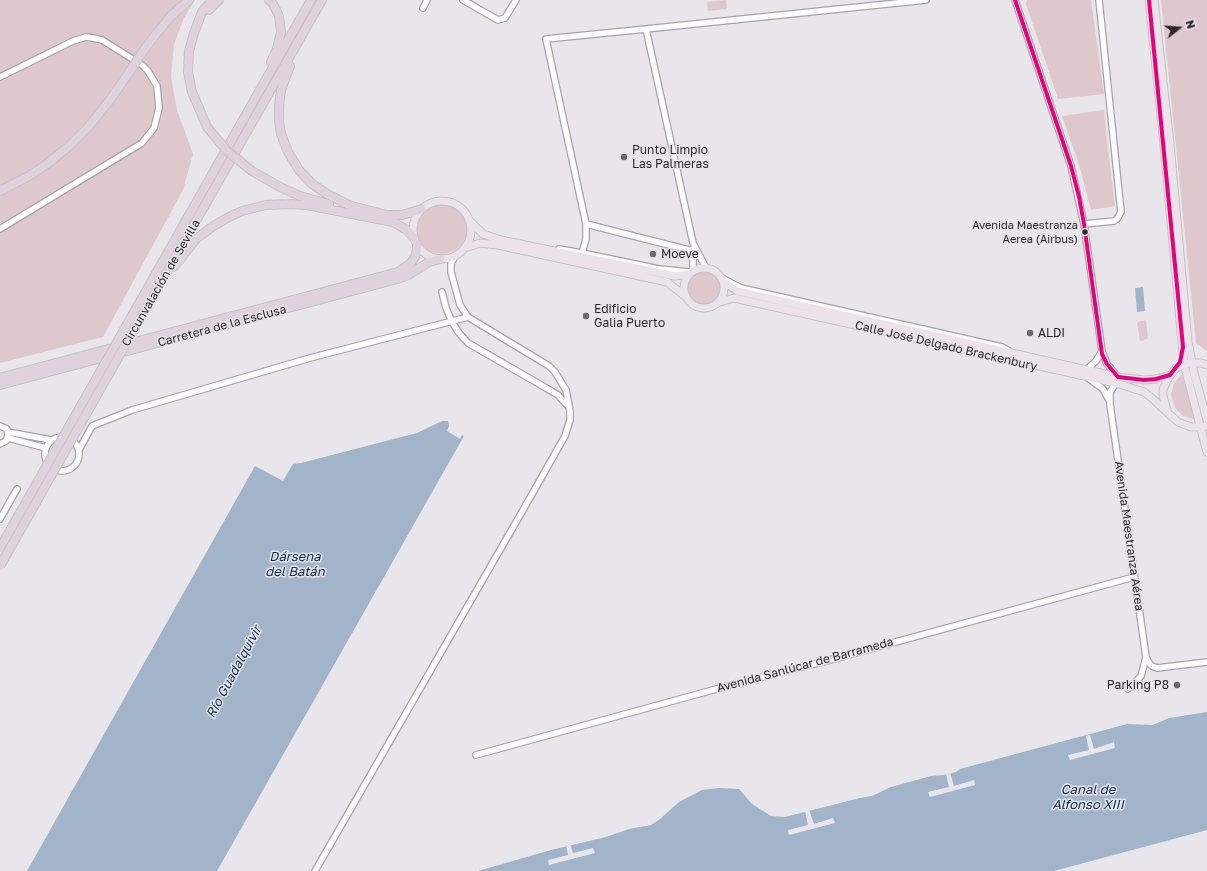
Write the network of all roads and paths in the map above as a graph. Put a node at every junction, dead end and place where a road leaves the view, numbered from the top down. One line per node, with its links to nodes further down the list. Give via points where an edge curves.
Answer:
1 (188, 0): 21 (highway, bridge, via 156,34 89,126 47,164)
2 (212, 0): 16 (highway, via 202,12)
3 (219, 0): 16 (highway)
4 (268, 0): 20 (highway, via 280,16 281,32 277,49)
5 (311, 0): 20 (highway, Circunvalación de Sevilla)
6 (322, 0): 18 (highway, Circunvalación de Sevilla)
7 (427, 0): 15 (street)
8 (463, 0): 9 (street, via 498,20 505,18)
9 (516, 0)
10 (926, 0): 17 (street)
11 (1015, 0): 26 (street, via 1071,166)
12 (1099, 0): 26 (street, via 1121,212 1114,221)
13 (1149, 0): 45 (main road)
14 (1154, 0): 45 (main road, via 1170,144)
15 (423, 8)
16 (199, 21): 22 (highway, bridge, via 189,51 188,72 192,92 207,127 227,151 252,171 300,196)
17 (646, 29): 25 (street, via 546,40); 29 (street)
18 (301, 39): 22 (highway, via 281,90 281,134 299,170 312,184); 39 (highway, Circunvalación de Sevilla)
19 (0, 77): 27 (street, via 73,41 86,37 93,38 102,40 148,71 157,86 159,108 154,128 142,143)
20 (258, 94): 69 (highway, Circunvalación de Sevilla, bridge)
21 (0, 191)
22 (350, 209): 23 (highway, via 402,215); 28 (highway, via 393,222 407,230); 39 (highway, via 292,204 266,205 242,211 212,227 196,240)
23 (422, 209): 24 (main road, via 437,201 449,201 459,206); 28 (main road, via 416,216 414,225)
24 (470, 220): 30 (main road, via 483,234); 31 (main road, via 470,237)
25 (586, 224): 32 (street); 33 (street, via 586,239)
26 (1084, 224): 46 (street)
27 (0, 229)
28 (416, 241): 35 (main road, via 427,255); 51 (highway, Carretera de la Esclusa, via 415,257 406,268 398,272)
29 (693, 243): 32 (street); 36 (street)
30 (533, 247): 33 (street); 37 (main road, via 675,276)
31 (465, 248): 34 (main road); 41 (main road, via 480,243 498,245 667,282)
32 (693, 251): 37 (street)
33 (582, 253): 37 (street)
34 (455, 256): 35 (main road); 43 (street, via 451,272 460,305)
35 (440, 259): 53 (highway, Carretera de la Esclusa, via 429,262 401,278)
36 (706, 268): 37 (main road); 38 (main road, via 714,271)
37 (691, 273): 41 (main road, via 684,287)
38 (722, 279): 42 (main road, via 723,293); 50 (main road, Calle José Delgado Brackenbury, via 737,291)
39 (159, 286): 70 (highway, Circunvalación de Sevilla, bridge)
40 (442, 292): 44 (street)
41 (686, 297): 42 (main road, via 701,308)
42 (717, 303): 50 (main road, Calle José Delgado Brackenbury, via 734,298)
43 (468, 317): 44 (street); 55 (street, via 549,366 566,390)
44 (452, 322): 55 (street, via 468,343 558,395); 66 (street, via 310,358 132,410 92,426)
45 (1186, 346): 47 (main road); 48 (main road); 49 (main road)
46 (1102, 351): 50 (street); 52 (street)
47 (1188, 363): 48 (main road); 49 (main road, Calle José Delgado Brackenbury); 57 (main road); 59 (main road)
48 (1204, 364)
49 (1173, 372): 52 (main road, Calle José Delgado Brackenbury, via 1156,379); 56 (main road, via 1165,385 1163,396)
50 (1086, 373): 52 (main road, Calle José Delgado Brackenbury); 54 (street, via 1107,394)
51 (0, 378)
52 (1117, 380): 54 (street, via 1109,395); 56 (main road, Calle José Delgado Brackenbury, via 1144,392)
53 (0, 385)
54 (1110, 404): 71 (street, Avenida Maestranza Aérea)
55 (568, 406): 76 (street, via 570,420 565,436)
56 (1168, 412): 60 (main road, Calle José Delgado Brackenbury, via 1178,422)
57 (1207, 420)
58 (0, 426): 61 (street, via 5,427)
59 (1204, 426): 60 (main road); 65 (main road)
60 (1191, 427): 65 (main road)
61 (8, 435): 62 (street); 63 (street); 64 (street)
62 (51, 440): 64 (street); 66 (street, via 65,437 74,441)
63 (0, 444)
64 (46, 448): 66 (street, via 46,460 49,465 60,470 75,465)
65 (1206, 449)
66 (79, 450)
67 (17, 489): 68 (street)
68 (0, 519)
69 (0, 548)
70 (0, 566)
71 (1134, 577): 72 (street, Avenida Maestranza Aérea); 75 (street, Avenida Sanlúcar de Barrameda)
72 (1146, 656): 73 (street, Avenida Maestranza Aérea, via 1149,663 1158,668); 74 (street, via 1141,676)
73 (1207, 662)
74 (1128, 689)
75 (476, 755)
76 (315, 871)

